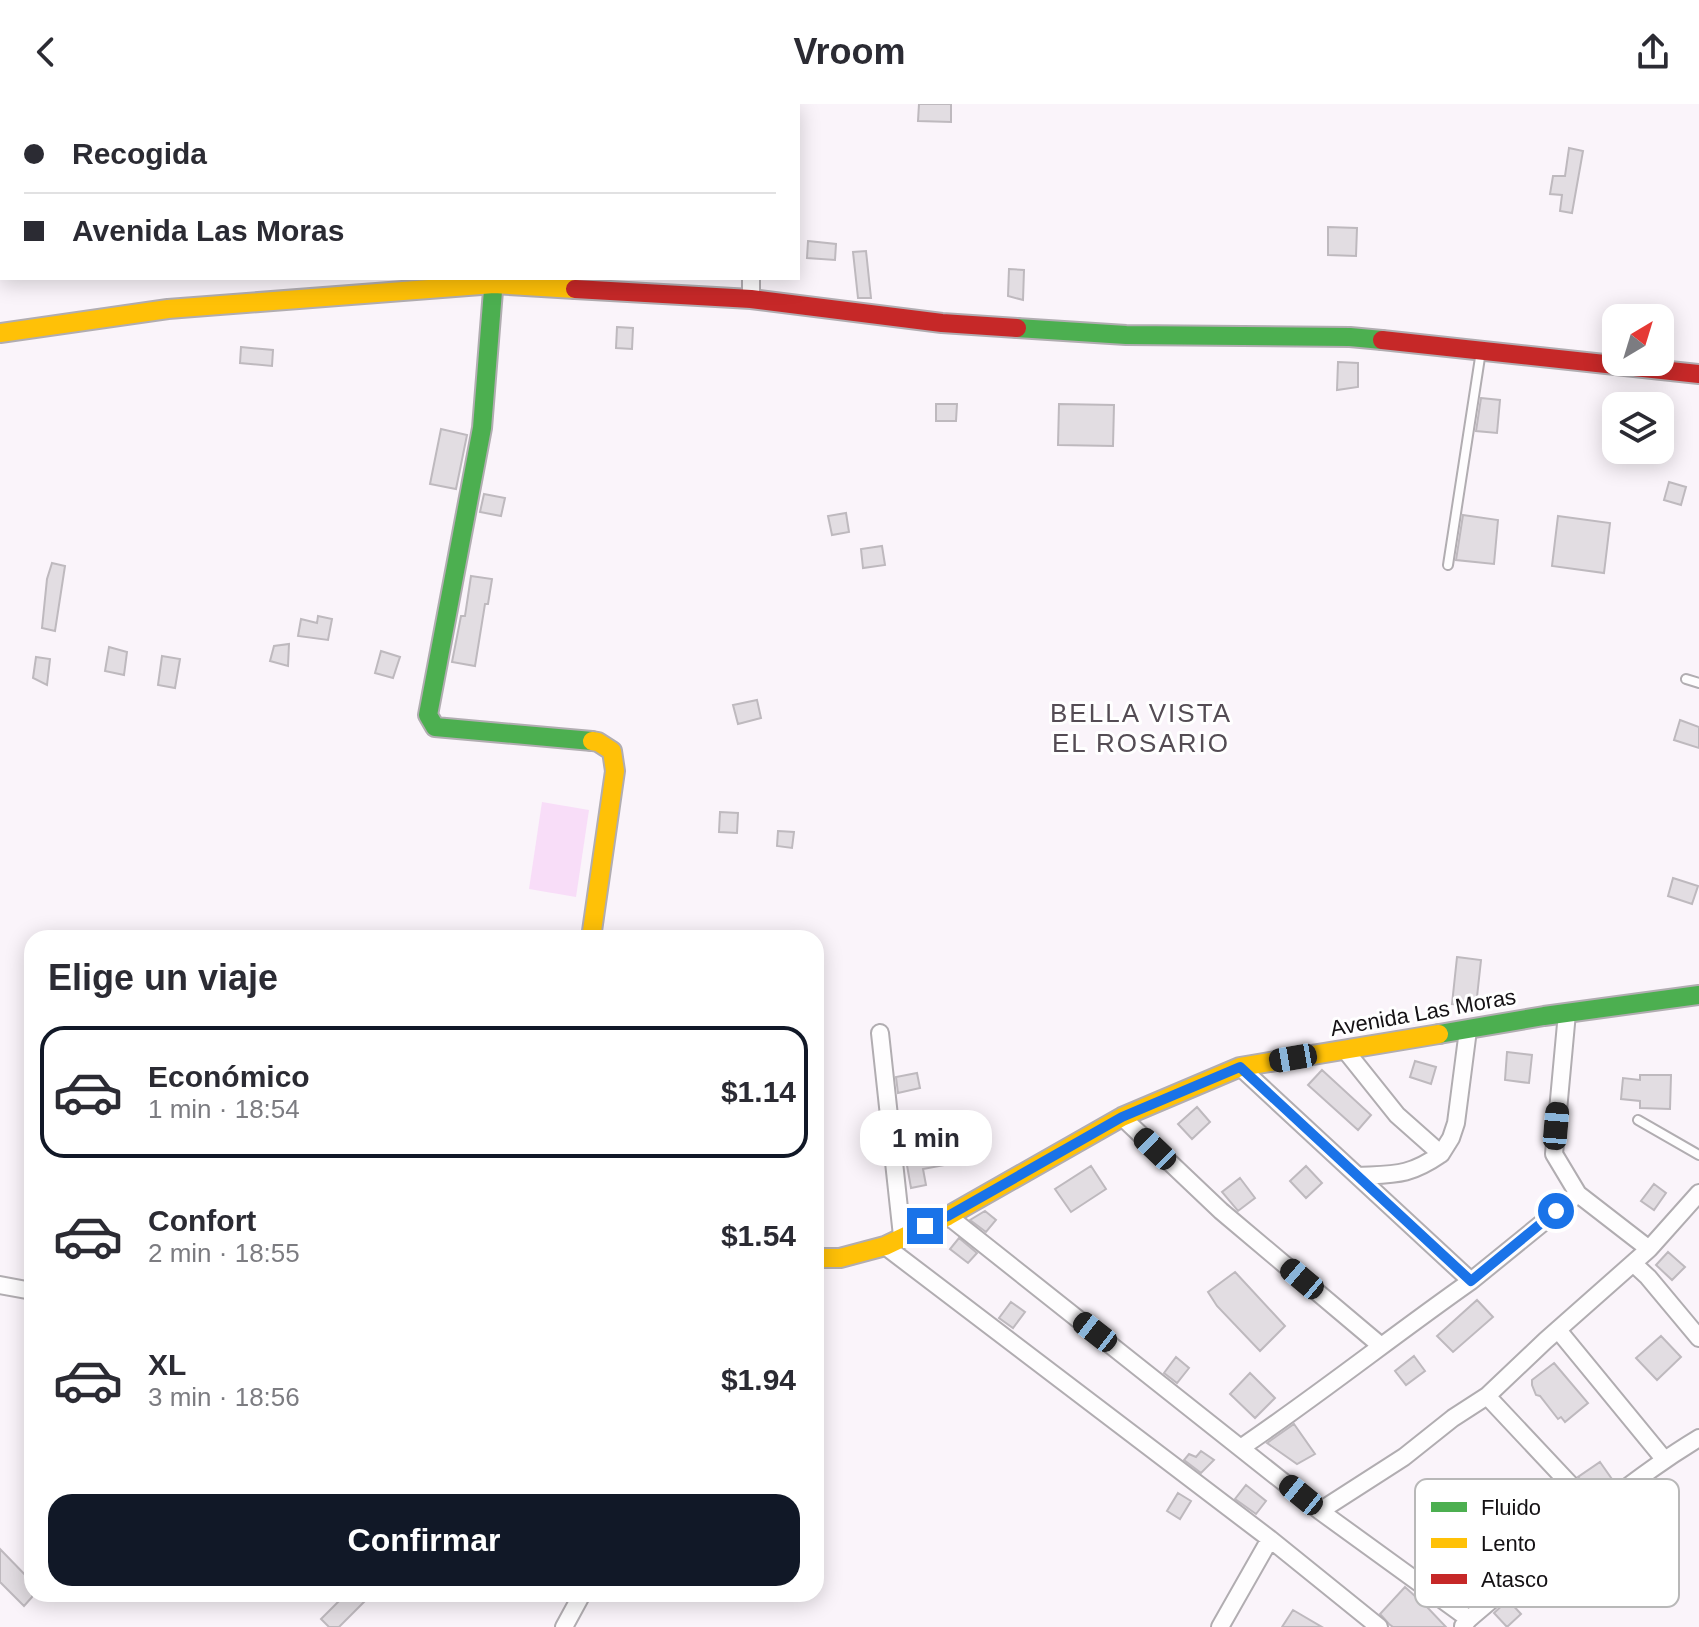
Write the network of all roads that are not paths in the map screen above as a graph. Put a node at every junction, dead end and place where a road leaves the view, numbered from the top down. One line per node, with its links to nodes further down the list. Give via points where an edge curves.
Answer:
1 (751, 280): 3 (street)
2 (494, 281): 3 (street); 4 (street, via 168,309); 10 (street, via 482,428 428,715 435,727 598,742 612,751 615,771)
3 (751, 299): 5 (street, via 972,325 1126,335 1350,337)
4 (0, 333)
5 (1481, 350): 6 (street); 7 (lane)
6 (1699, 374)
7 (1448, 565)
8 (1686, 679): 9 (lane)
9 (1699, 683)
10 (592, 930)
11 (1699, 995): 12 (street, Avenida Las Moras)
12 (1567, 1013): 13 (street, Avenida Las Moras); 23 (street, via 1554,1154)
13 (1468, 1030): 15 (street, Avenida Las Moras); 19 (street, via 1456,1123)
14 (880, 1033): 25 (street)
15 (1345, 1050): 16 (street, Avenida Las Moras); 19 (street, via 1397,1115)
16 (1240, 1067): 17 (street, Avenida Las Moras); 21 (street)
17 (1122, 1117): 24 (street, Avenida Las Moras); 35 (street, via 1213,1204)
18 (1638, 1120): 20 (lane)
19 (1441, 1154): 21 (street, via 1404,1174)
20 (1699, 1155)
21 (1358, 1176): 30 (street)
22 (1699, 1193): 27 (street)
23 (1578, 1194): 27 (street); 30 (street)
24 (948, 1216): 25 (street, Avenida Las Moras); 38 (street)
25 (902, 1236): 26 (street, Avenida Las Moras)
26 (885, 1246): 28 (street, Avenida Las Moras); 43 (street)
27 (1649, 1249): 29 (street)
28 (824, 1258)
29 (1634, 1264): 33 (street); 34 (street)
30 (1471, 1281): 35 (street)
31 (0, 1285): 32 (street)
32 (24, 1290)
33 (1558, 1330): 36 (street); 39 (street)
34 (1699, 1338)
35 (1380, 1345): 38 (street)
36 (1487, 1396): 40 (street); 42 (street)
37 (1699, 1438): 39 (street)
38 (1242, 1447): 42 (street)
39 (1664, 1459): 41 (street)
40 (1565, 1479)
41 (1639, 1479)
42 (1320, 1511): 44 (street)
43 (1270, 1539): 50 (street); 51 (street)
44 (1415, 1584)
45 (578, 1602): 49 (street)
46 (1445, 1607): 48 (street)
47 (1485, 1607): 48 (street)
48 (1466, 1623)
49 (564, 1627)
50 (1220, 1627)
51 (1379, 1627)

